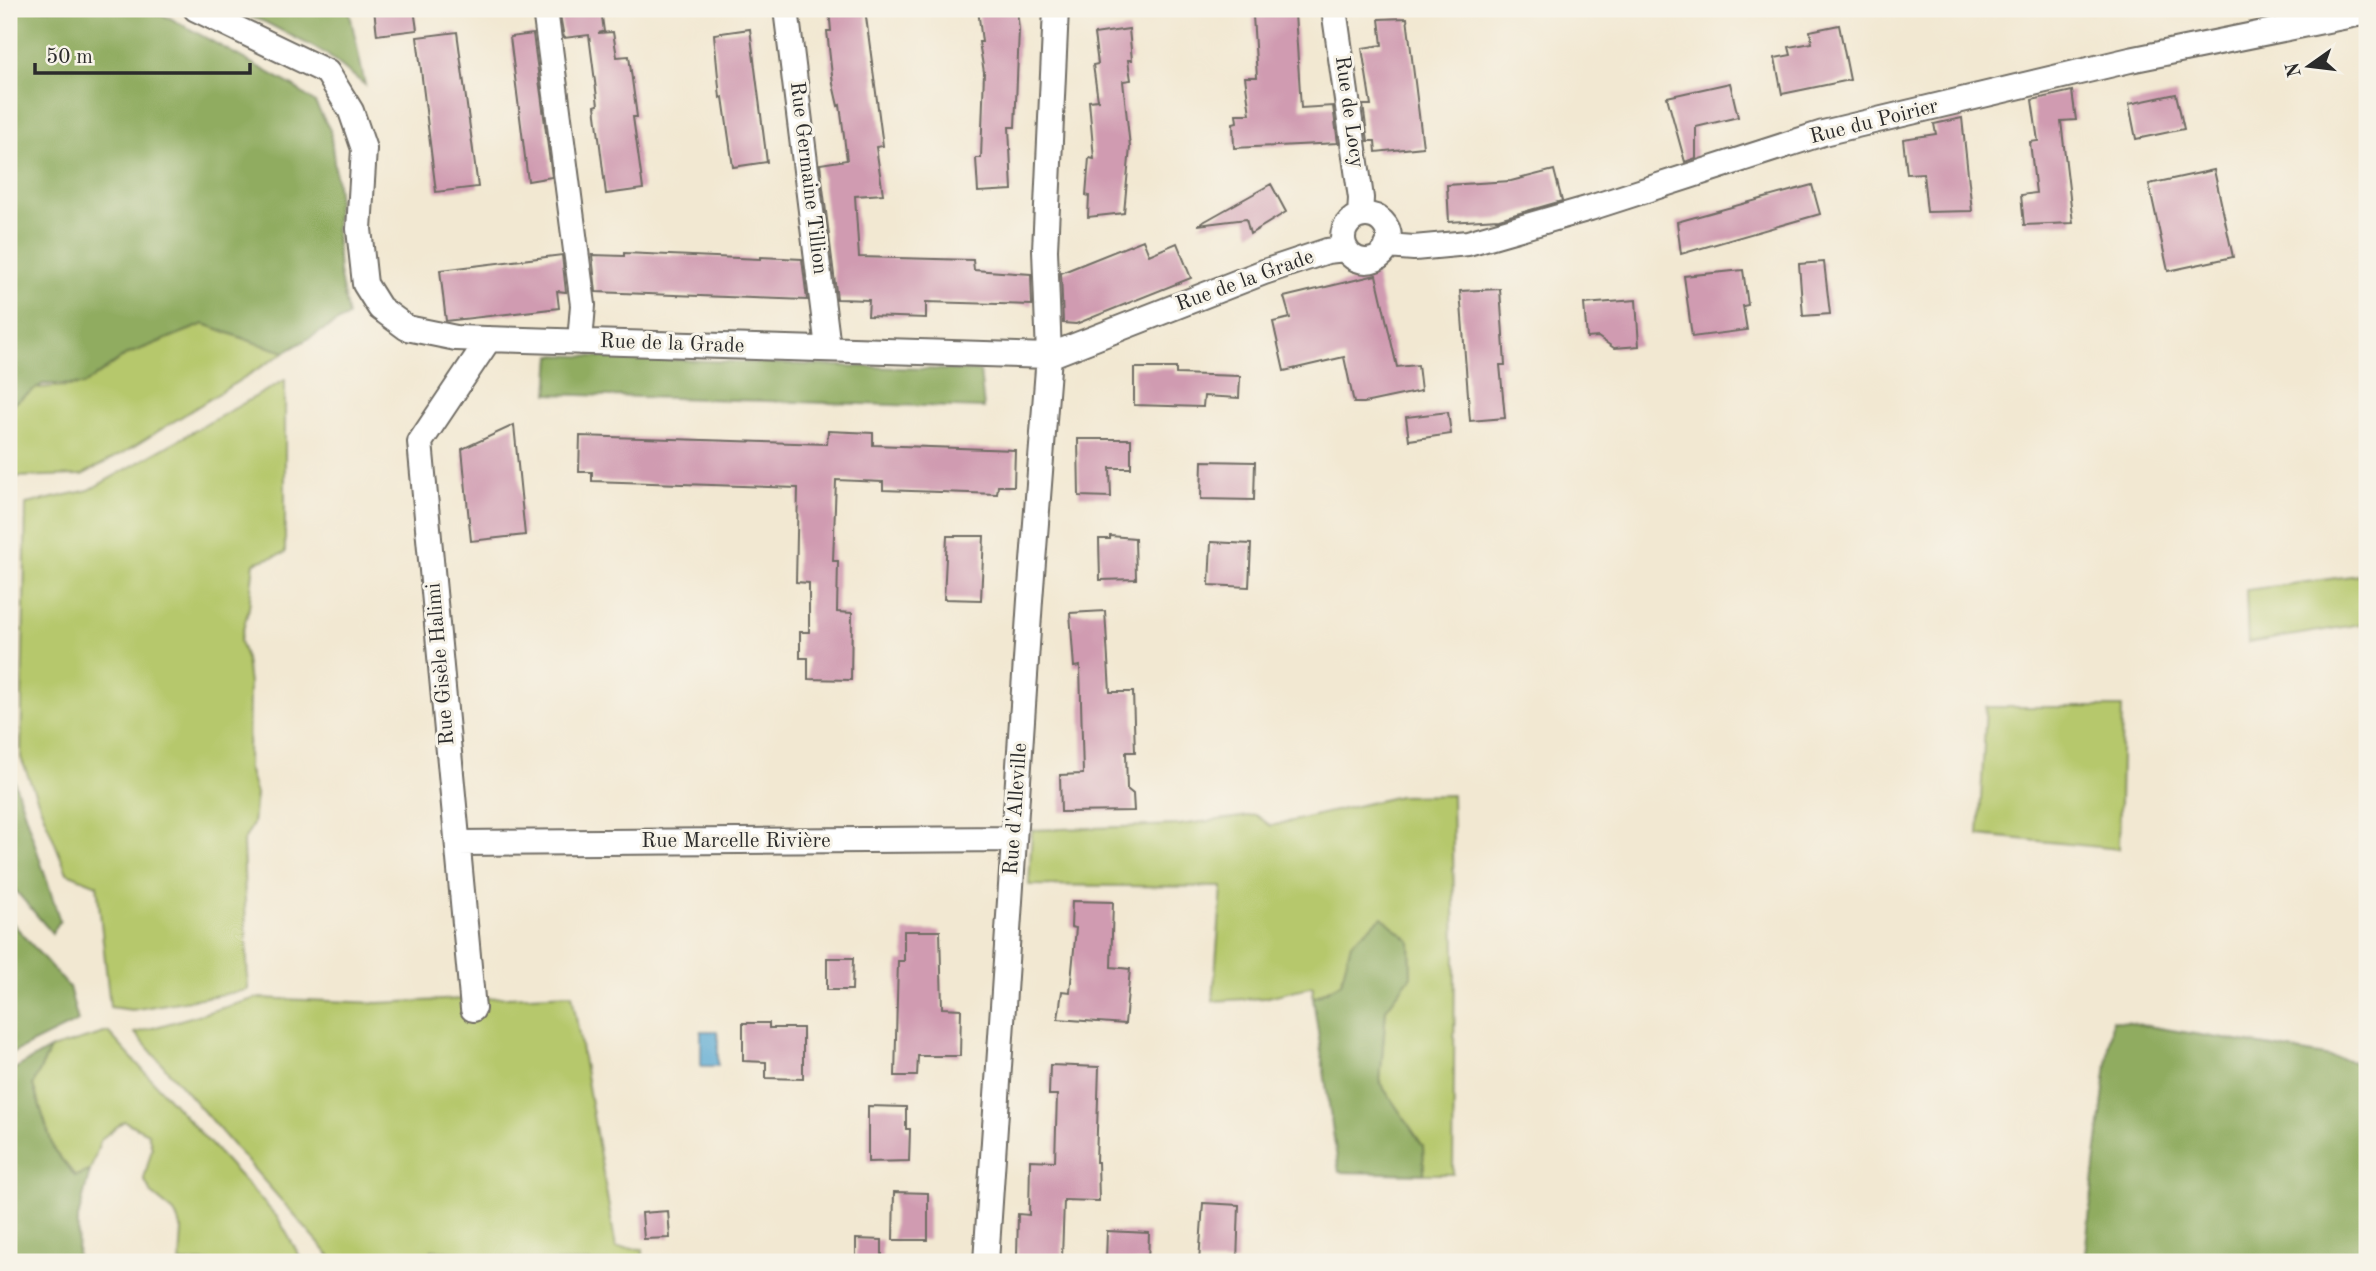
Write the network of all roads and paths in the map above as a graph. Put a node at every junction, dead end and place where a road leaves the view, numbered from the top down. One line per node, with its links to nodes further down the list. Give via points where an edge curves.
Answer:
1 (196, 9): 10 (street, Rue de la Grade, via 327,72 351,111 363,149 359,229 365,284 380,308 407,328)
2 (543, 9): 11 (street, via 583,304)
3 (786, 9): 12 (street, Rue Germaine Tillion)
4 (1056, 9): 13 (street, Rue d'Alleville, via 1045,250)
5 (1334, 9): 7 (street, Rue de Locy)
6 (2367, 12): 8 (street, Rue du Poirier, via 2130,60 1823,133 1468,243)
7 (1360, 216): 8 (street, via 1374,217 1385,226); 9 (street, via 1347,225)
8 (1387, 246): 9 (street, via 1379,257 1367,261 1354,258)
9 (1345, 248): 13 (street, Rue de la Grade, via 1264,272)
10 (489, 339): 11 (street, Rue de la Grade); 15 (street, Rue Gisèle Halimi, via 420,442)
11 (580, 342): 12 (street, Rue de la Grade)
12 (828, 348): 13 (street, Rue de la Grade)
13 (1049, 356): 14 (street, Rue d'Alleville)
14 (1014, 839): 15 (street, Rue Marcelle Rivière); 17 (street, Rue d'Alleville)
15 (458, 843): 16 (street, Rue Gisèle Halimi)
16 (472, 1009)
17 (986, 1262)

